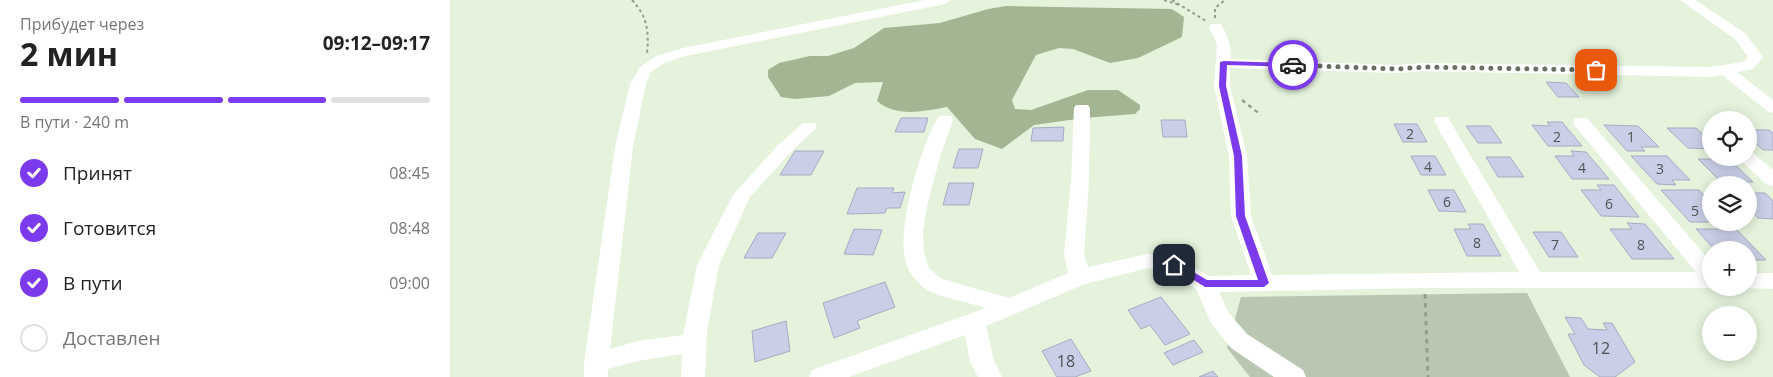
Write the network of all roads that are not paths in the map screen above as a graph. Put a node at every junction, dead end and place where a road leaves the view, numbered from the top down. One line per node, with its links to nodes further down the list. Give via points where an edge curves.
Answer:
1 (945, 0): 26 (street, via 683,52 661,59 645,70 638,84 624,147)
2 (1686, 0): 5 (street, via 1740,36 1756,56 1748,66)
3 (1216, 27): 4 (street, via 1224,44)
4 (1224, 62): 5 (street, via 1397,69); 21 (street, via 1222,86 1238,156 1241,216)
5 (1725, 70): 7 (street)
6 (1082, 108): 16 (street, via 1074,255)
7 (1773, 108)
8 (945, 120): 23 (street, via 930,156 914,215 914,252 919,272 933,283)
9 (1442, 121): 17 (street)
10 (1581, 122): 15 (street)
11 (809, 127): 25 (street, via 742,195 708,265)
12 (1757, 166): 13 (street)
13 (1773, 180)
14 (1174, 265): 16 (street, via 1148,260); 22 (street)
15 (1702, 265)
16 (1080, 277): 23 (street)
17 (1534, 280): 18 (street); 21 (street)
18 (1702, 280)
19 (1757, 281): 20 (street)
20 (1773, 281)
21 (1264, 283): 22 (street)
22 (1205, 284): 30 (street, via 1219,317 1239,341)
23 (1010, 307): 24 (street)
24 (974, 322): 28 (street); 29 (street, via 982,362)
25 (694, 343): 26 (street, via 638,351); 27 (street)
26 (596, 370)
27 (693, 377)
28 (821, 377)
29 (990, 377)
30 (1294, 377)

